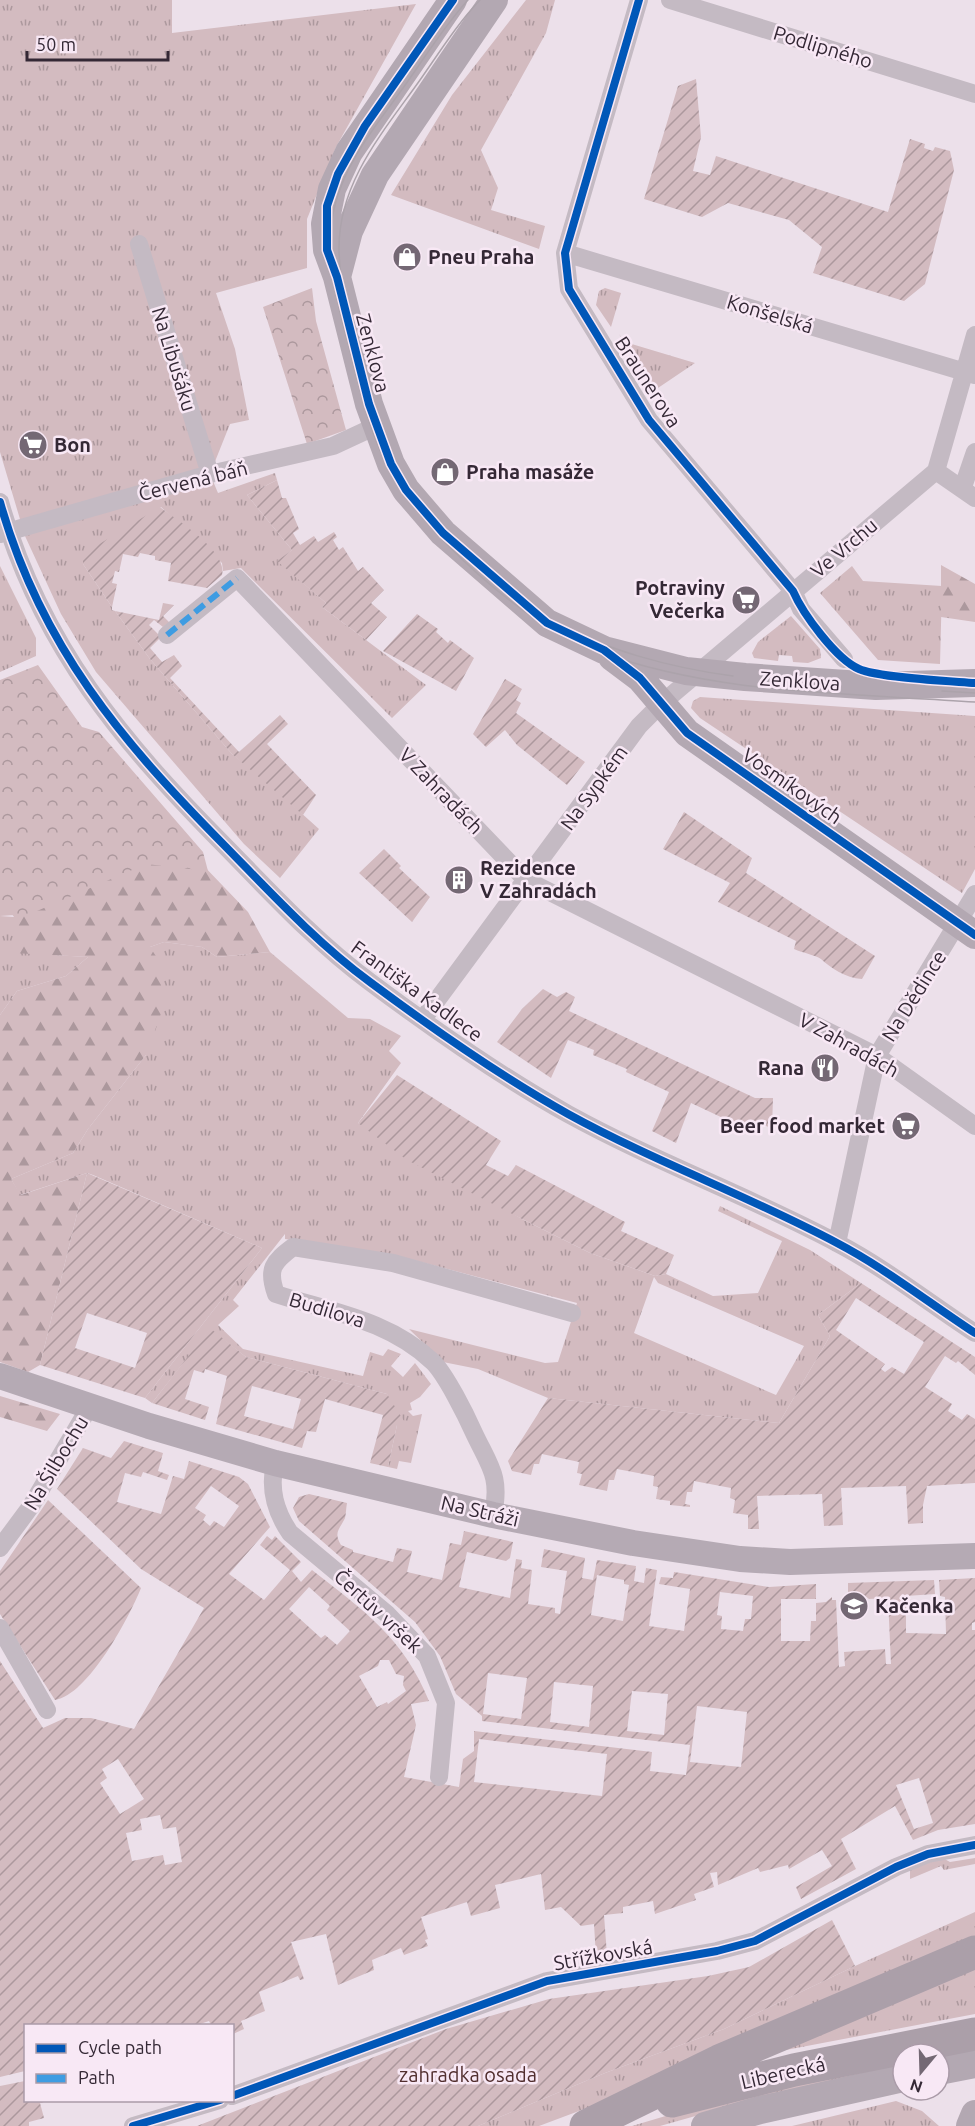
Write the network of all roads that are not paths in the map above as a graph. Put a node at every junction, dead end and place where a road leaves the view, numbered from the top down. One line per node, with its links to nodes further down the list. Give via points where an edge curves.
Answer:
1 (453, 0): 8 (main road, Zenklova, via 365,126 338,174 325,224 327,250)
2 (494, 0): 8 (main road, Zenklova, via 375,176 349,231)
3 (639, 0): 7 (street, Braunerova)
4 (670, 0): 5 (street, Podlipného)
5 (975, 94)
6 (139, 244): 14 (street, Na Libušáku)
7 (565, 253): 10 (street, Konšelská); 18 (street, Braunerova, via 569,289 649,420)
8 (337, 277): 11 (main road, Zenklova)
9 (975, 335): 10 (street)
10 (969, 373): 13 (street)
11 (376, 426): 14 (street, Červená báň, via 333,446); 20 (main road, Zenklova, via 406,490 443,533 547,623)
12 (975, 452): 15 (street)
13 (936, 471): 15 (street); 18 (street, Ve Vrchu)
14 (210, 474): 17 (street, Červená báň)
15 (969, 492)
16 (0, 502): 17 (street, Františka Kadlece)
17 (4, 533): 28 (street, Františka Kadlece, via 62,649 104,712 175,795 304,925 369,982)
18 (793, 591): 21 (street, Braunerova, via 801,609); 22 (street, Ve Vrchu)
19 (167, 635): 25 (street, V Zahradách, via 237,578)
20 (604, 650): 22 (main road, Zenklova); 24 (main road, Vosmíkových, via 640,678)
21 (844, 659)
22 (698, 673): 23 (main road, Zenklova, via 876,686); 24 (street)
23 (975, 682)
24 (661, 704): 25 (street, Na Sypkém, via 639,726); 27 (main road, Vosmíkových, via 687,733)
25 (526, 880): 28 (street, Na Sypkém); 29 (street, V Zahradách)
26 (975, 894): 27 (street, Na Dědince)
27 (967, 928): 29 (street, Na Dědince)
28 (423, 1019): 31 (street, Františka Kadlece, via 570,1115)
29 (877, 1056): 30 (street, V Zahradách); 31 (street, Na Dědince)
30 (975, 1126)
31 (837, 1243): 33 (street, Františka Kadlece)
32 (572, 1313): 37 (street, Budilova, via 382,1261 293,1247 273,1266 271,1279 276,1293 354,1316 395,1333 434,1363 466,1416 498,1485)
33 (975, 1333)
34 (0, 1376): 35 (street, Na Stráži)
35 (90, 1406): 36 (street, Na Stráži); 38 (street, Na Šilbochu, via 31,1506)
36 (275, 1463): 37 (street, Na Stráži); 42 (street, Čertův vršek, via 272,1495 290,1533 406,1631 427,1656 447,1703)
37 (493, 1515): 39 (street, Na Stráži, via 633,1543 740,1559 790,1562)
38 (0, 1548)
39 (975, 1556)
40 (0, 1628): 41 (street)
41 (47, 1710)
42 (439, 1777)
43 (975, 1845): 49 (street, Střížkovská, via 928,1854 755,1941 547,1981)
44 (975, 1952): 53 (highway, via 719,2061)
45 (975, 2034): 54 (highway, Liberecká, via 720,2088)
46 (975, 2064): 47 (main road)
47 (951, 2069)
48 (891, 2081): 55 (main road, Liberecká)
49 (234, 2095)
50 (213, 2102): 52 (street)
51 (975, 2114): 56 (main road)
52 (133, 2126)
53 (586, 2126)
54 (594, 2126)
55 (705, 2126)
56 (970, 2126)

